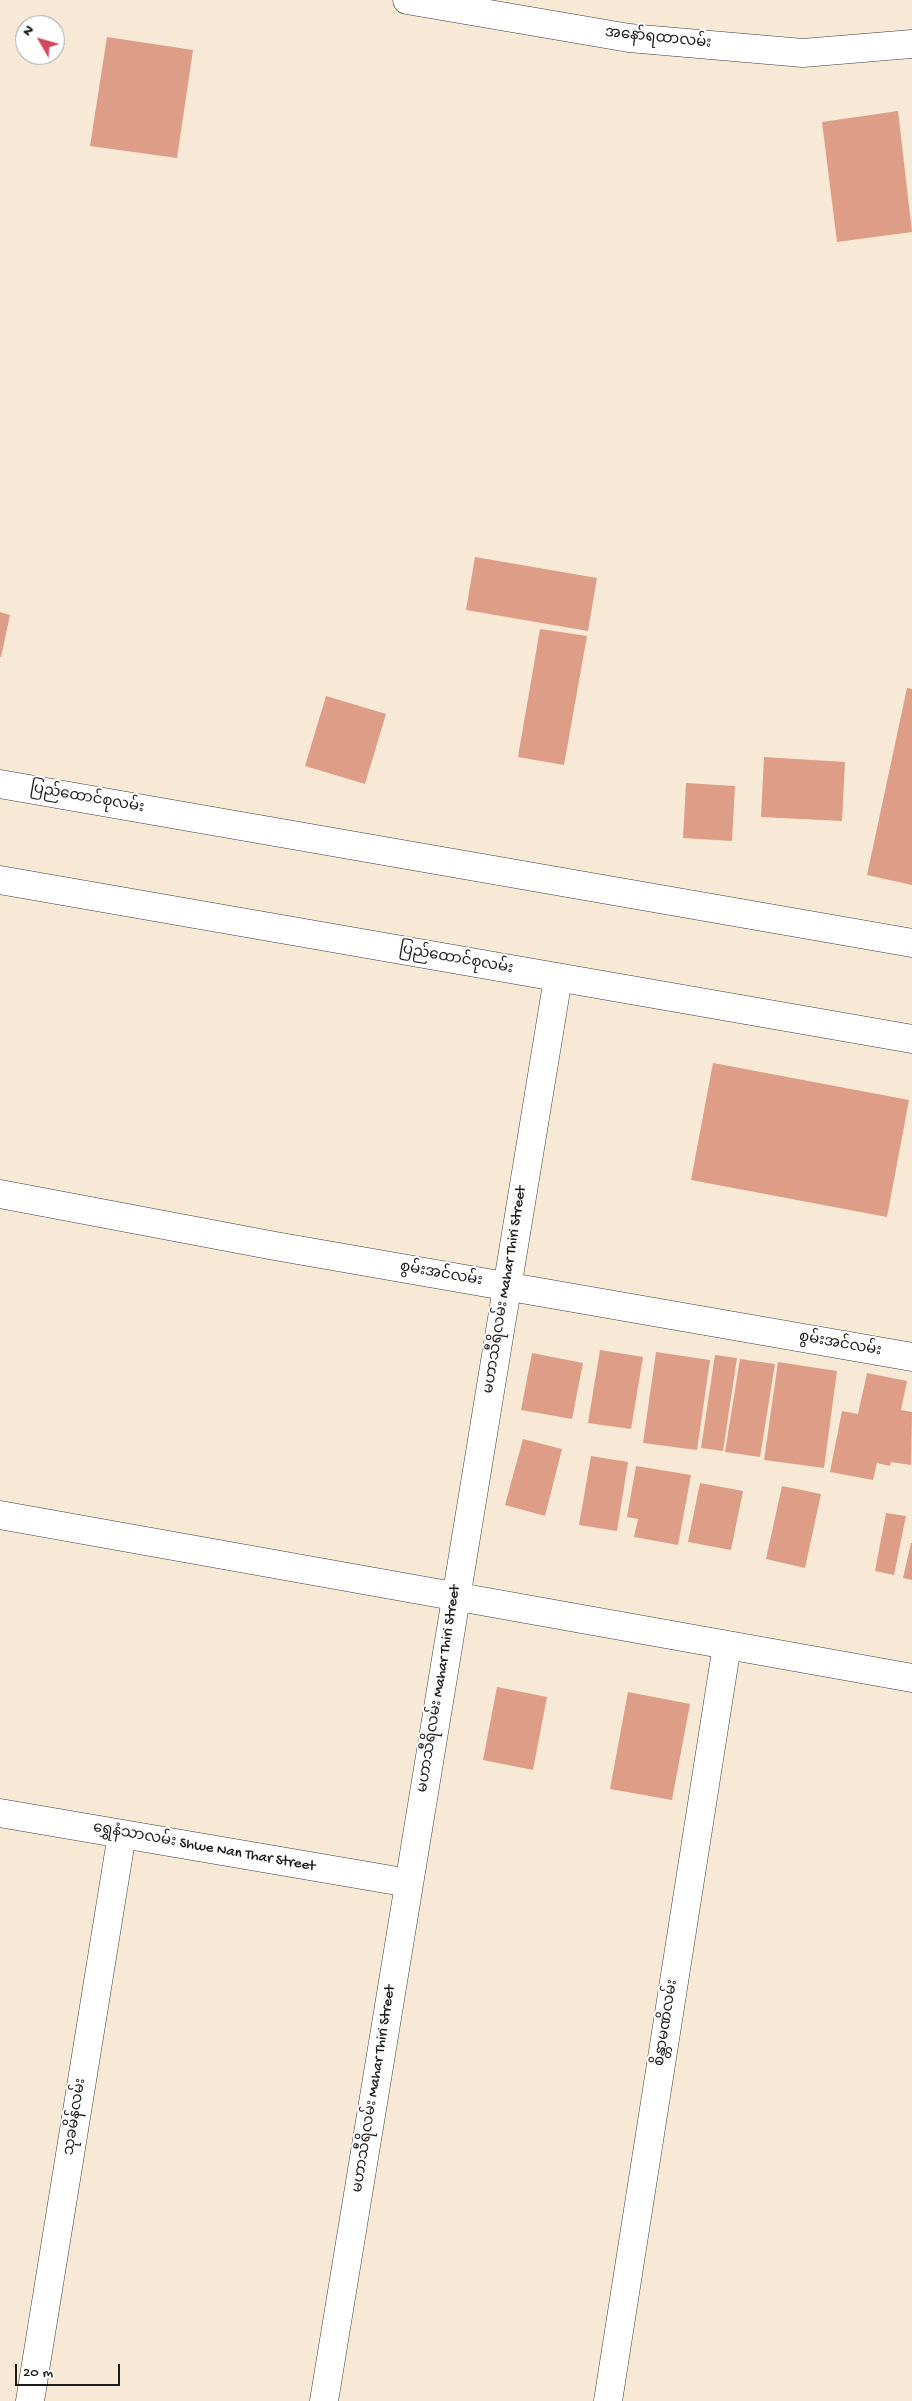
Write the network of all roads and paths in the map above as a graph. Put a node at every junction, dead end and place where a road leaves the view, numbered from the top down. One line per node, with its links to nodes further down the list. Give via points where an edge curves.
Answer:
1 (406, 0): 2 (street, အနော်ရထာလမ်း, via 629,38 803,52)
2 (912, 44)
3 (0, 784): 5 (street, ပြည်ထောင်စုလမ်း)
4 (0, 880): 6 (street, ပြည်ထောင်စုလမ်း)
5 (912, 943)
6 (558, 978): 7 (street, ပြည်ထောင်စုလမ်း); 9 (street, မဟာသီရိလမ်း Mahar Thiri Street)
7 (912, 1039)
8 (0, 1194): 9 (street, စွမ်းအင်လမ်း)
9 (506, 1287): 10 (street, စွမ်းအင်လမ်း); 12 (street, မဟာသီရိလမ်း Mahar Thiri Street)
10 (912, 1357)
11 (0, 1515): 12 (street)
12 (456, 1596): 13 (street); 17 (street, မဟာသီရိလမ်း Mahar Thiri Street)
13 (727, 1645): 14 (street); 20 (street, စိန္တာမဏိလမ်း)
14 (912, 1678)
15 (0, 1812): 16 (street, ရွှေနံသာလမ်း Shwe Nan Thar Street)
16 (122, 1834): 17 (street, ရွှေနံသာလမ်း Shwe Nan Thar Street); 18 (street, သုခမိန်လမ်း)
17 (409, 1883): 19 (street, မဟာသီရိလမ်း Mahar Thiri Street)
18 (30, 2401)
19 (324, 2401)
20 (608, 2401)

